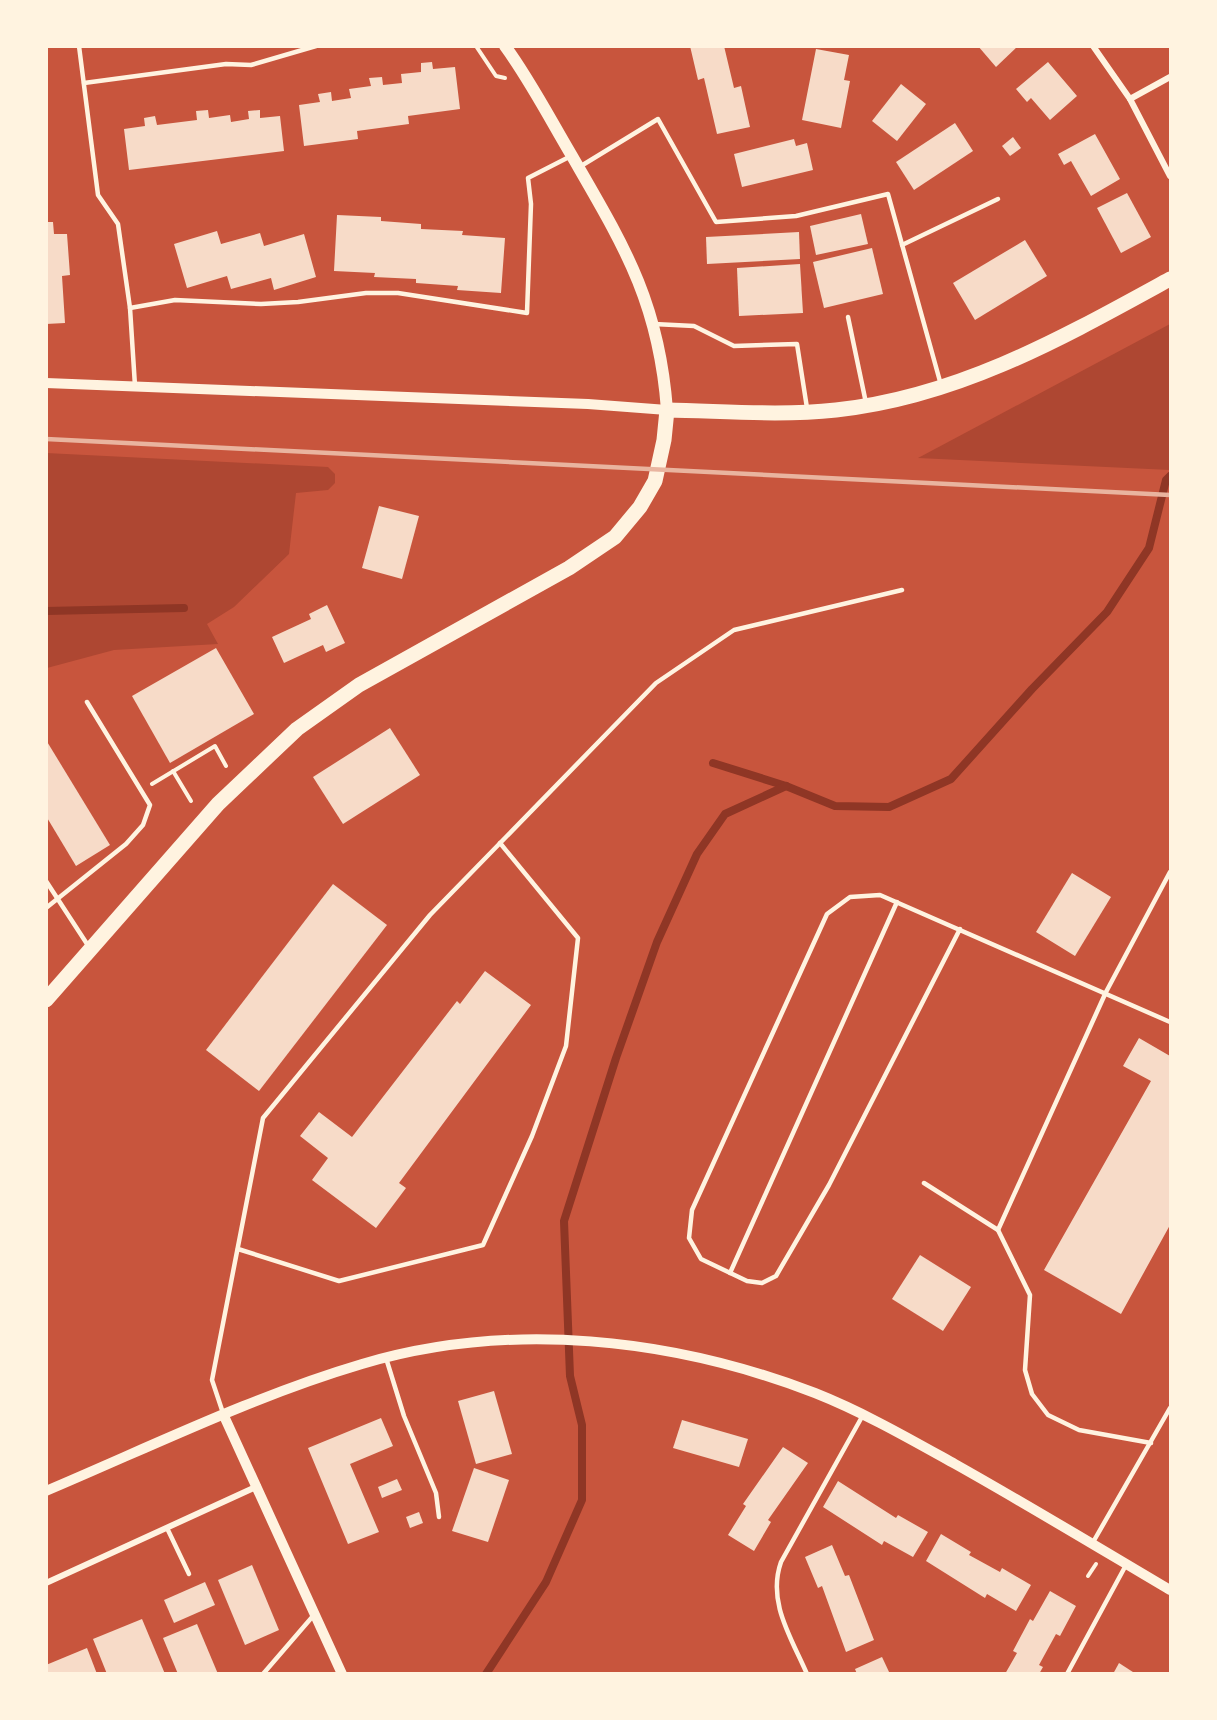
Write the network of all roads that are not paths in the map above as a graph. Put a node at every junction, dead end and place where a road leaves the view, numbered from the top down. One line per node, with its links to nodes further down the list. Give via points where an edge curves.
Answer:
1 (79, 46): 6 (lane)
2 (316, 46): 6 (lane, via 251,65 226,64)
3 (504, 46): 8 (main road)
4 (1093, 46): 7 (street)
5 (1170, 77): 7 (street)
6 (84, 83): 14 (lane, via 98,195 118,224)
7 (1130, 99): 10 (street)
8 (572, 156): 9 (main road); 14 (lane, via 528,178 531,204 527,313 398,293 261,304 175,300)
9 (578, 167): 12 (lane, via 658,119 716,222 796,216 888,194); 16 (main road, via 624,245)
10 (1170, 176)
11 (998, 199): 12 (lane)
12 (902, 245): 19 (lane)
13 (1170, 279): 19 (main road, via 1055,342)
14 (130, 308): 18 (lane)
15 (848, 317): 20 (lane)
16 (654, 324): 21 (main road, via 665,371); 22 (lane, via 694,326 734,346 797,344)
17 (46, 383): 18 (street)
18 (135, 386): 21 (street)
19 (942, 387): 20 (main road)
20 (867, 405): 22 (main road)
21 (667, 410): 22 (main road); 32 (main road, via 654,481 640,507 615,537 569,568 359,686 297,729 218,804)
22 (808, 412)
23 (902, 590): 25 (lane, via 734,630 656,683)
24 (87, 702): 28 (lane, via 150,805 142,825 126,844)
25 (501, 843): 38 (lane, via 430,915 263,1118); 38 (lane, via 578,938 566,1046 532,1136 483,1245 339,1281)
26 (1170, 872): 33 (lane)
27 (46, 880): 28 (lane)
28 (59, 900): 30 (lane); 32 (lane)
29 (897, 902): 31 (lane); 39 (lane); 39 (lane, via 880,895 850,897 827,914 692,1210 689,1238 701,1259)
30 (46, 908)
31 (960, 929): 33 (lane); 39 (lane, via 829,1185 776,1276 762,1283)
32 (90, 949): 34 (main road)
33 (1106, 992): 35 (lane); 37 (lane)
34 (46, 1000)
35 (1170, 1022)
36 (924, 1184): 37 (lane)
37 (998, 1230): 44 (lane, via 1030,1295 1025,1370 1037,1401 1048,1415 1079,1430)
38 (237, 1249): 43 (lane, via 212,1380)
39 (730, 1273)
40 (386, 1358): 42 (street, via 445,1347 527,1340 596,1341 647,1347 747,1369); 43 (street); 47 (lane, via 404,1416 436,1493)
41 (1170, 1408): 44 (lane)
42 (863, 1415): 49 (street); 57 (lane, via 776,1576 776,1600)
43 (224, 1416): 45 (street); 46 (street)
44 (1151, 1443): 49 (lane)
45 (258, 1486): 48 (street); 54 (street)
46 (46, 1491)
47 (439, 1517)
48 (166, 1528): 51 (lane); 52 (street)
49 (1092, 1544): 50 (street)
50 (1127, 1564): 53 (street); 58 (lane)
51 (189, 1574)
52 (46, 1583)
53 (1170, 1590)
54 (315, 1614): 55 (lane); 56 (street)
55 (263, 1674)
56 (342, 1674)
57 (807, 1674)
58 (1067, 1674)

